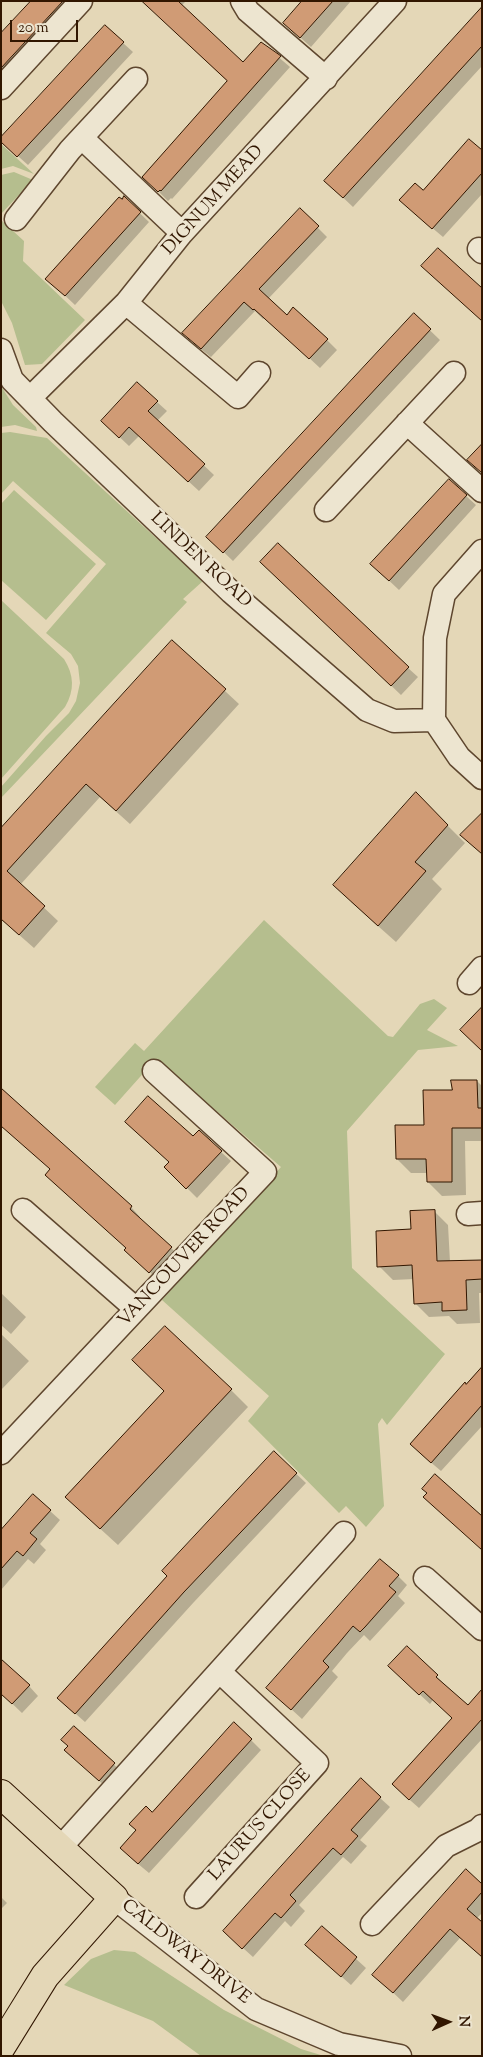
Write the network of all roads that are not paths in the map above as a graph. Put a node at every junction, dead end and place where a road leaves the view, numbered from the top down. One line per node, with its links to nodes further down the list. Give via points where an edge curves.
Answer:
1 (81, 1): 6 (street)
2 (242, 1): 4 (street, via 248,12)
3 (394, 1): 4 (street, DIGNUM MEAD)
4 (326, 78): 9 (street, DIGNUM MEAD)
5 (136, 79): 7 (street)
6 (1, 88)
7 (82, 138): 8 (street); 9 (street)
8 (16, 218)
9 (182, 233): 10 (street, DIGNUM MEAD)
10 (126, 302): 12 (street, via 238,396); 14 (street, DIGNUM MEAD)
11 (1, 350): 14 (street, LINDEN ROAD, via 12,380)
12 (259, 373)
13 (454, 373): 15 (street)
14 (30, 398): 19 (street, LINDEN ROAD, via 231,592 367,710 394,721)
15 (407, 423): 16 (street); 17 (street)
16 (482, 491)
17 (326, 510)
18 (482, 551): 19 (street, via 444,594 435,638)
19 (434, 720): 20 (street, via 459,757)
20 (482, 778)
21 (154, 1071): 23 (street, VANCOUVER ROAD, via 265,1172)
22 (23, 1210): 23 (street)
23 (136, 1309): 24 (street, VANCOUVER ROAD)
24 (1, 1453)
25 (344, 1534): 28 (street)
26 (425, 1578): 27 (street)
27 (482, 1629)
28 (220, 1672): 31 (street); 33 (street, LAURUS CLOSE, via 317,1764)
29 (1, 1794): 31 (main road, CALDWAY DRIVE)
30 (480, 1833): 34 (street, via 446,1846)
31 (60, 1848): 32 (main road, CALDWAY DRIVE)
32 (114, 1898): 35 (main road, via 45,1976); 36 (street, CALDWAY DRIVE, via 256,2009 339,2044)
33 (196, 1898)
34 (372, 1924)
35 (1, 2047)
36 (400, 2056)

